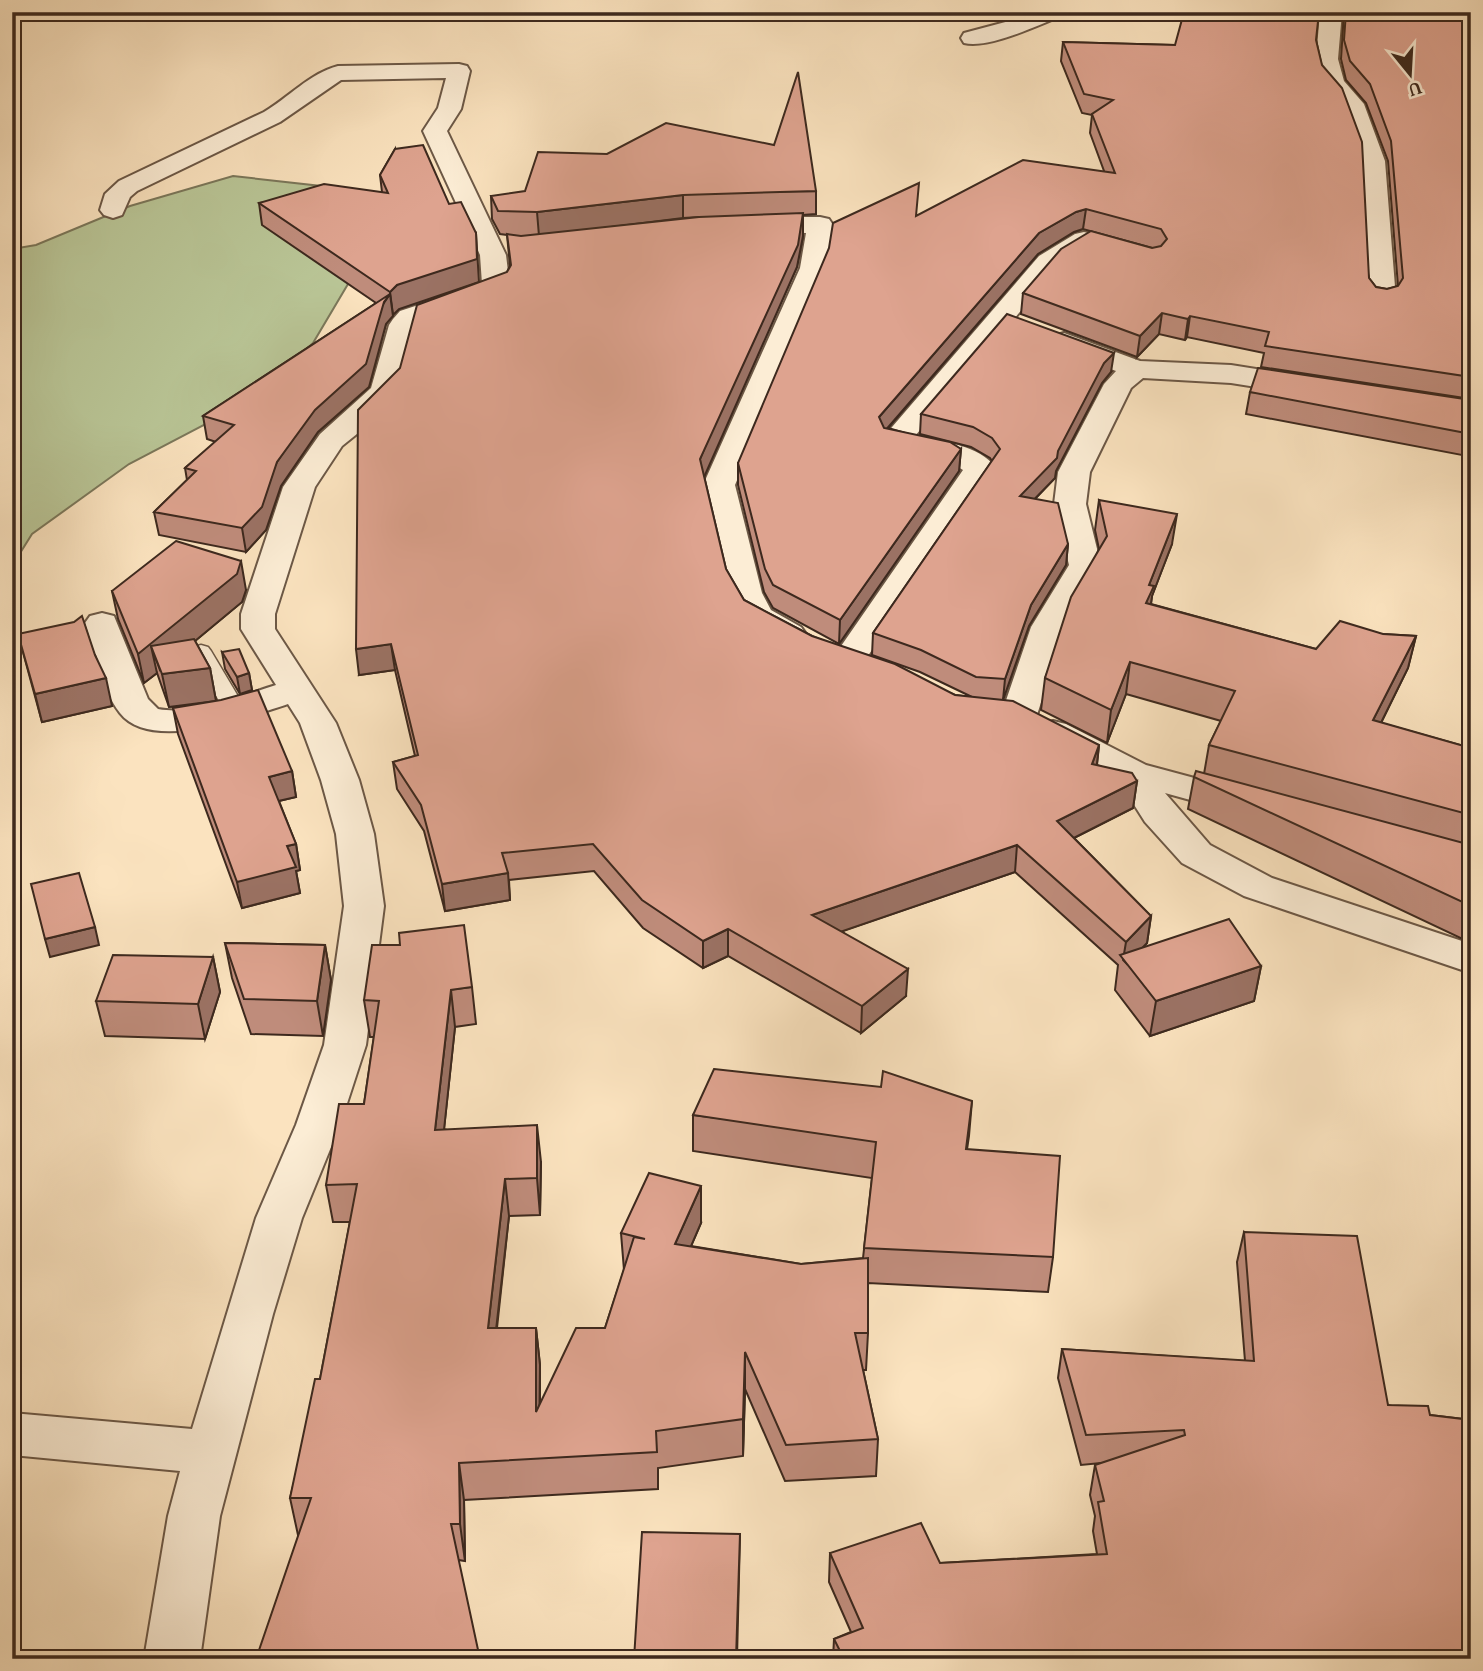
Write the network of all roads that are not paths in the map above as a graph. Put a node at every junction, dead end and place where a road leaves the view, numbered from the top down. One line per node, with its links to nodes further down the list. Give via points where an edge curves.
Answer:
1 (1051, 12): 3 (street)
2 (1331, 12): 9 (street, via 1327,59 1333,83 1352,104 1373,161)
3 (972, 38)
4 (113, 210): 6 (street, via 118,194 128,186 272,117 333,75 459,71 449,109 435,131)
5 (725, 226): 15 (street, via 821,225 813,268 719,485 745,593 757,616)
6 (488, 244): 7 (street); 17 (street, via 496,263 496,288 410,317 398,338 386,391 331,440 299,487 258,614 258,629)
7 (522, 248)
8 (1123, 251): 10 (street, via 1084,240 1048,262)
9 (1382, 299)
10 (1022, 327): 11 (street); 15 (street, via 895,441 960,455 980,468)
11 (1136, 369): 12 (street, via 1231,374); 19 (street, via 1119,384 1074,472 1070,504 1085,565 1048,627 1006,714)
12 (1337, 390)
13 (102, 623): 18 (street, via 136,710 149,720 170,723)
14 (201, 651): 18 (lane)
15 (847, 662): 16 (street)
16 (883, 673)
17 (298, 690): 18 (street); 23 (street, via 318,723 340,780 355,834 364,906 345,1045 279,1218)
18 (234, 708)
19 (1133, 773): 20 (street); 21 (street, via 1158,813 1196,854 1258,887)
20 (1268, 810)
21 (1471, 959)
22 (12, 1434): 23 (street)
23 (212, 1452): 24 (street, via 194,1516)
24 (172, 1659)

